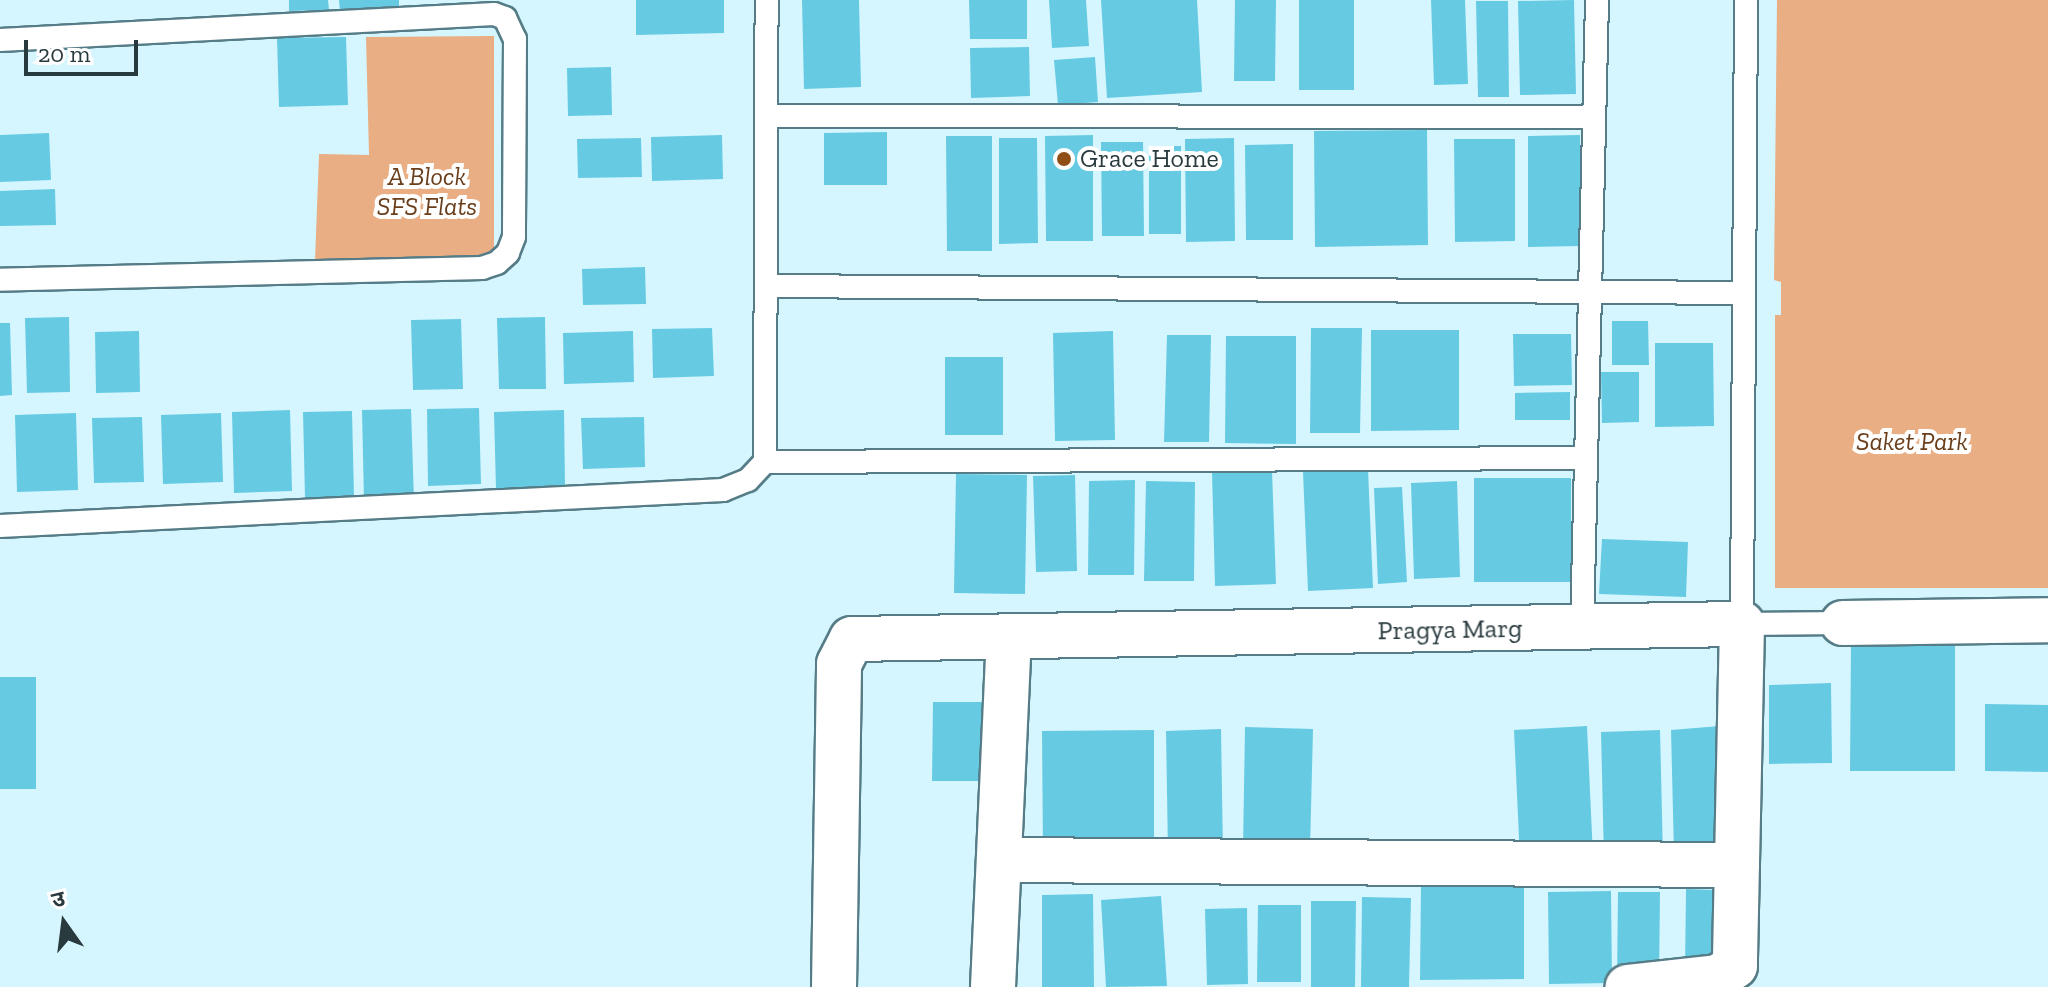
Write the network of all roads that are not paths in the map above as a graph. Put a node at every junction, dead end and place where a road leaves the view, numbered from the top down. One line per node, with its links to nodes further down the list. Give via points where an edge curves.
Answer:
1 (767, 0): 5 (lane)
2 (1597, 0): 6 (lane)
3 (1746, 0): 10 (lane)
4 (0, 40): 7 (lane, via 494,14 505,18 515,39 514,237 497,263 482,268)
5 (767, 116): 6 (lane); 8 (lane)
6 (1592, 117): 9 (lane)
7 (0, 280)
8 (767, 286): 9 (lane); 12 (lane)
9 (1588, 291): 10 (lane); 11 (lane)
10 (1742, 293): 16 (lane)
11 (1584, 458): 12 (lane); 17 (lane)
12 (765, 462): 13 (lane, via 748,480 723,490)
13 (0, 526)
14 (2048, 620): 15 (street, Pragya Marg)
15 (1843, 623): 16 (lane, Pragya Marg)
16 (1742, 624): 17 (street, Pragya Marg); 20 (street)
17 (1582, 628): 18 (street, Pragya Marg)
18 (1009, 637): 19 (street); 21 (street, Pragya Marg, via 852,639 839,664)
19 (999, 860): 20 (street); 22 (street)
20 (1737, 865): 23 (street, via 1735,966 1718,977)
21 (834, 987)
22 (993, 987)
23 (1628, 987)

